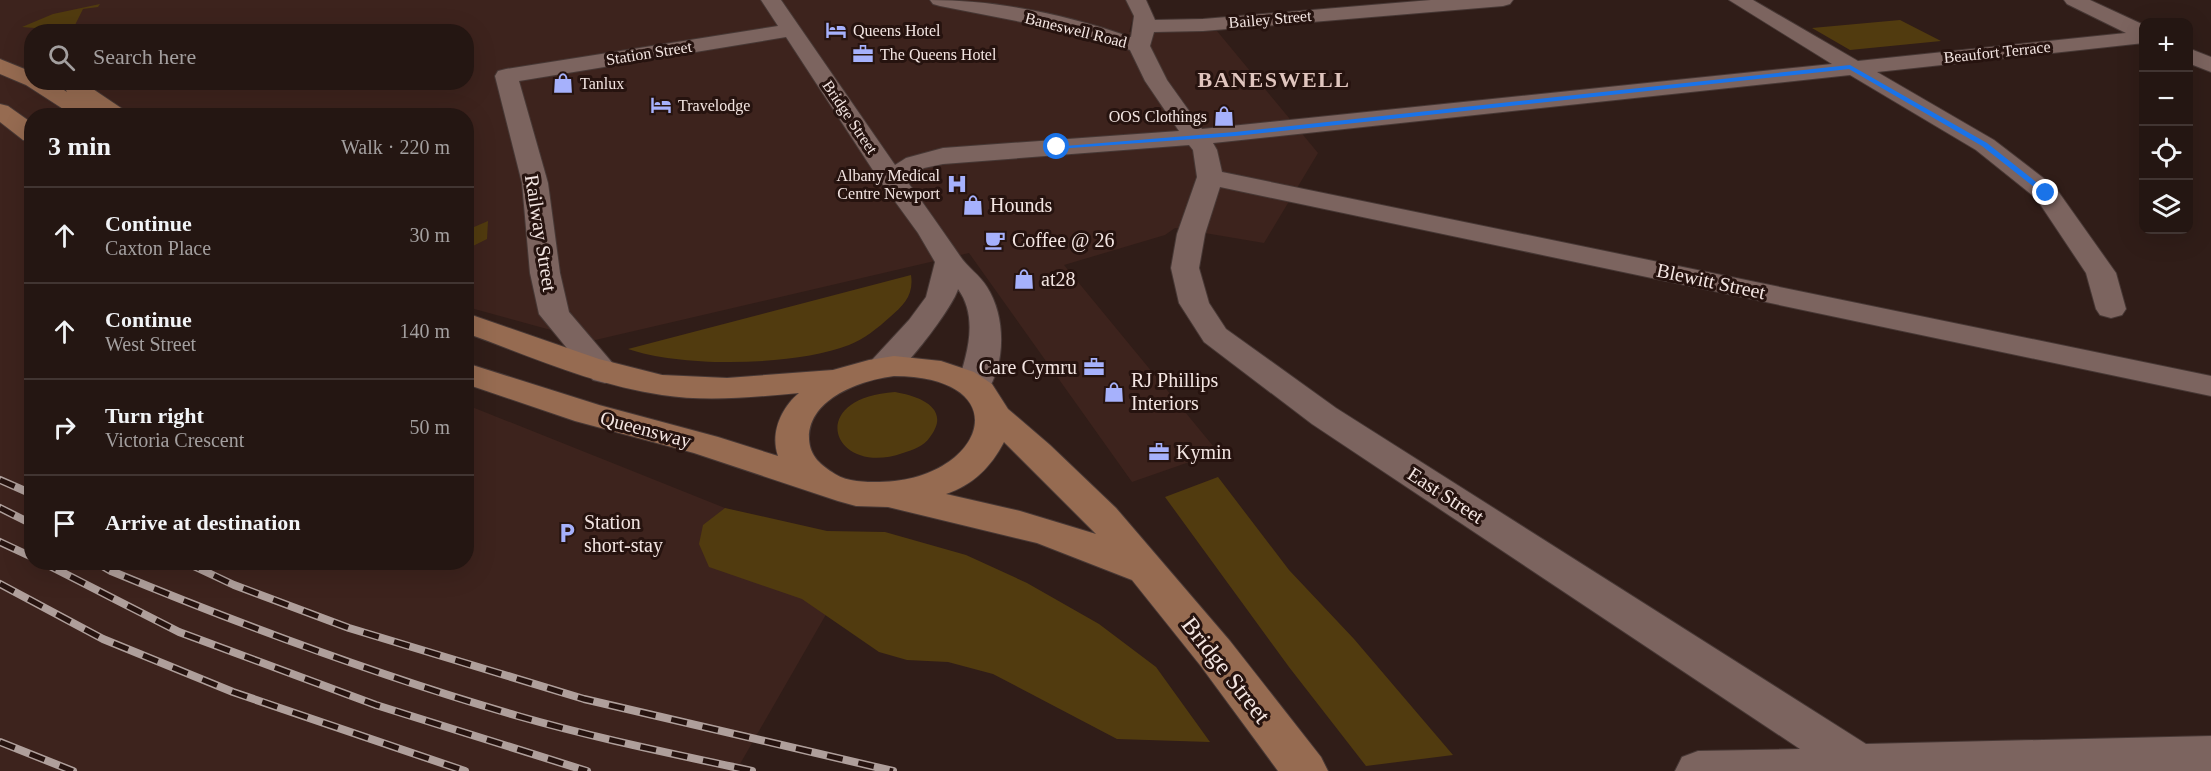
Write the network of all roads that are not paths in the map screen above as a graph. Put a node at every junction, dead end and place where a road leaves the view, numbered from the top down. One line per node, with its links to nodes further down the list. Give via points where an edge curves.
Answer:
1 (771, 0): 7 (street, Bridge Street)
2 (940, 0): 9 (street, Baneswell Road)
3 (1136, 0): 9 (street, via 1143,9)
4 (1503, 0): 9 (street, Bailey Street, via 1203,25)
5 (1739, 0): 16 (street)
6 (2074, 0): 8 (street)
7 (791, 30): 17 (street, Station Street); 27 (street, Bridge Street)
8 (2139, 32)
9 (1142, 36): 25 (street, Baneswell Road, via 1156,81)
10 (2139, 36): 16 (street, Beaufort Terrace)
11 (0, 54): 13 (main road)
12 (2193, 56): 14 (street)
13 (24, 60)
14 (2211, 65)
15 (0, 66): 18 (main road)
16 (1850, 67): 25 (street, Beaufort Terrace); 30 (street, via 1985,145 2046,193 2101,273)
17 (506, 76): 34 (street, Railway Street, via 535,183 554,314)
18 (24, 77)
19 (48, 90): 21 (main road)
20 (80, 90): 22 (main road)
21 (78, 108)
22 (108, 108)
23 (0, 111): 24 (main road)
24 (24, 129)
25 (1198, 138): 26 (street, via 1205,150); 27 (street, Beaufort Terrace, via 943,156 915,163)
26 (1210, 177): 37 (street, Blewitt Street); 43 (street, East Street, via 1191,234 1185,268 1194,303 1215,335 1324,416)
27 (891, 178): 28 (street, Bridge Street, via 932,231)
28 (949, 262): 33 (street, via 941,297); 38 (street, Bridge Street, via 974,289 983,312 986,332)
29 (474, 309): 32 (main road, Queensway)
30 (2111, 309)
31 (474, 325): 32 (main road, Queensway)
32 (508, 337): 34 (main road, Queensway)
33 (883, 367): 36 (main road, Queensway); 38 (main road, Queensway, via 926,367 952,374)
34 (605, 373): 36 (main road, Queensway, via 664,385)
35 (474, 376): 39 (main road, Queensway, via 587,413 721,449)
36 (840, 380): 39 (main road, Queensway, via 816,394 800,412 791,432 793,452 805,470)
37 (2211, 386)
38 (982, 399): 40 (main road, Queensway, via 993,421 989,441 974,460 951,477 921,489); 41 (main road, Bridge Street, via 1102,517)
39 (826, 485): 40 (main road, Queensway, via 855,493)
40 (888, 494): 41 (main road, Bridge Street, via 1017,522 1102,550)
41 (1145, 571): 44 (main road, Bridge Street, via 1215,653)
42 (2211, 755): 43 (street)
43 (1859, 764): 45 (street, via 1821,769)
44 (1305, 771)
45 (1698, 771)

